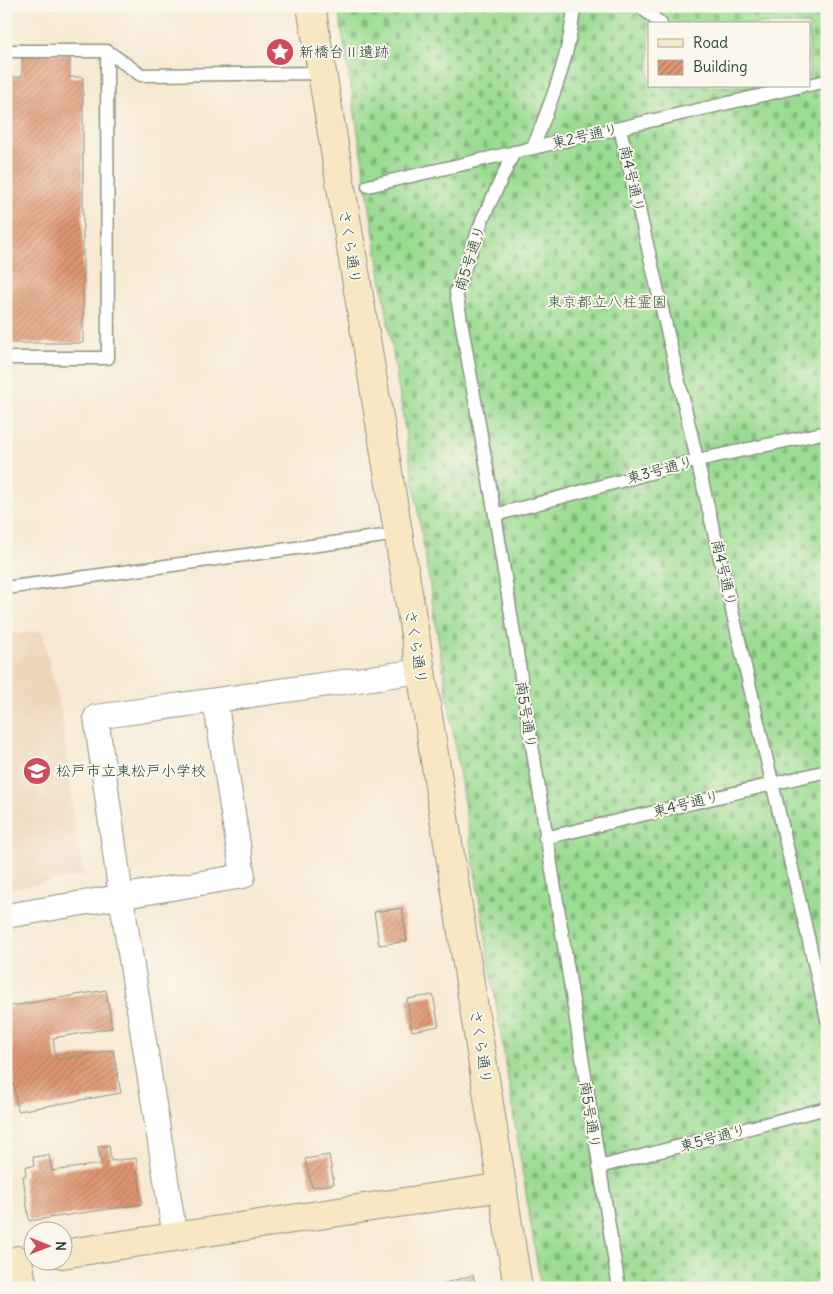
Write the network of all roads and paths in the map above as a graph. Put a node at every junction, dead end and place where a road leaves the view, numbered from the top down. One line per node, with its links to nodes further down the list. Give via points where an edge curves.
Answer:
1 (310, 6): 7 (street, さくら通り)
2 (574, 6): 12 (lane, via 572,34 561,77)
3 (640, 6): 4 (lane)
4 (659, 22)
5 (6, 51): 6 (lane)
6 (107, 51): 7 (lane, via 142,75); 15 (lane, via 108,358)
7 (322, 74): 19 (street, さくら通り)
8 (827, 80): 9 (lane)
9 (810, 85)
10 (793, 88): 11 (lane, 東2号通り)
11 (620, 128): 12 (lane, 東2号通り); 17 (lane, 南4号通り)
12 (533, 148): 13 (lane, 東2号通り)
13 (514, 152): 14 (lane, 東2号通り); 18 (lane, 南5号通り, via 483,218 456,292)
14 (368, 186)
15 (6, 358)
16 (827, 432): 17 (lane, 東3号通り)
17 (698, 460): 18 (lane, 東3号通り); 24 (lane, 南4号通り)
18 (495, 515): 25 (lane, 南5号通り)
19 (398, 534): 20 (lane); 21 (street, さくら通り)
20 (6, 588)
21 (421, 671): 22 (street); 31 (street, さくら通り)
22 (215, 700): 26 (street, via 96,717); 26 (street, via 243,876)
23 (827, 771): 24 (lane, 東4号通り)
24 (771, 784): 25 (lane, 東4号通り); 28 (lane, 南4号通り)
25 (545, 838): 30 (lane, 南5号通り)
26 (121, 896): 27 (street); 32 (street)
27 (6, 916)
28 (827, 1019)
29 (827, 1108): 30 (lane, 東5号通り)
30 (599, 1167): 37 (lane, 南5号通り)
31 (503, 1187): 32 (street); 36 (street, さくら通り)
32 (175, 1237): 33 (street)
33 (72, 1252)
34 (19, 1260): 35 (street)
35 (23, 1288)
36 (518, 1288)
37 (619, 1288)

